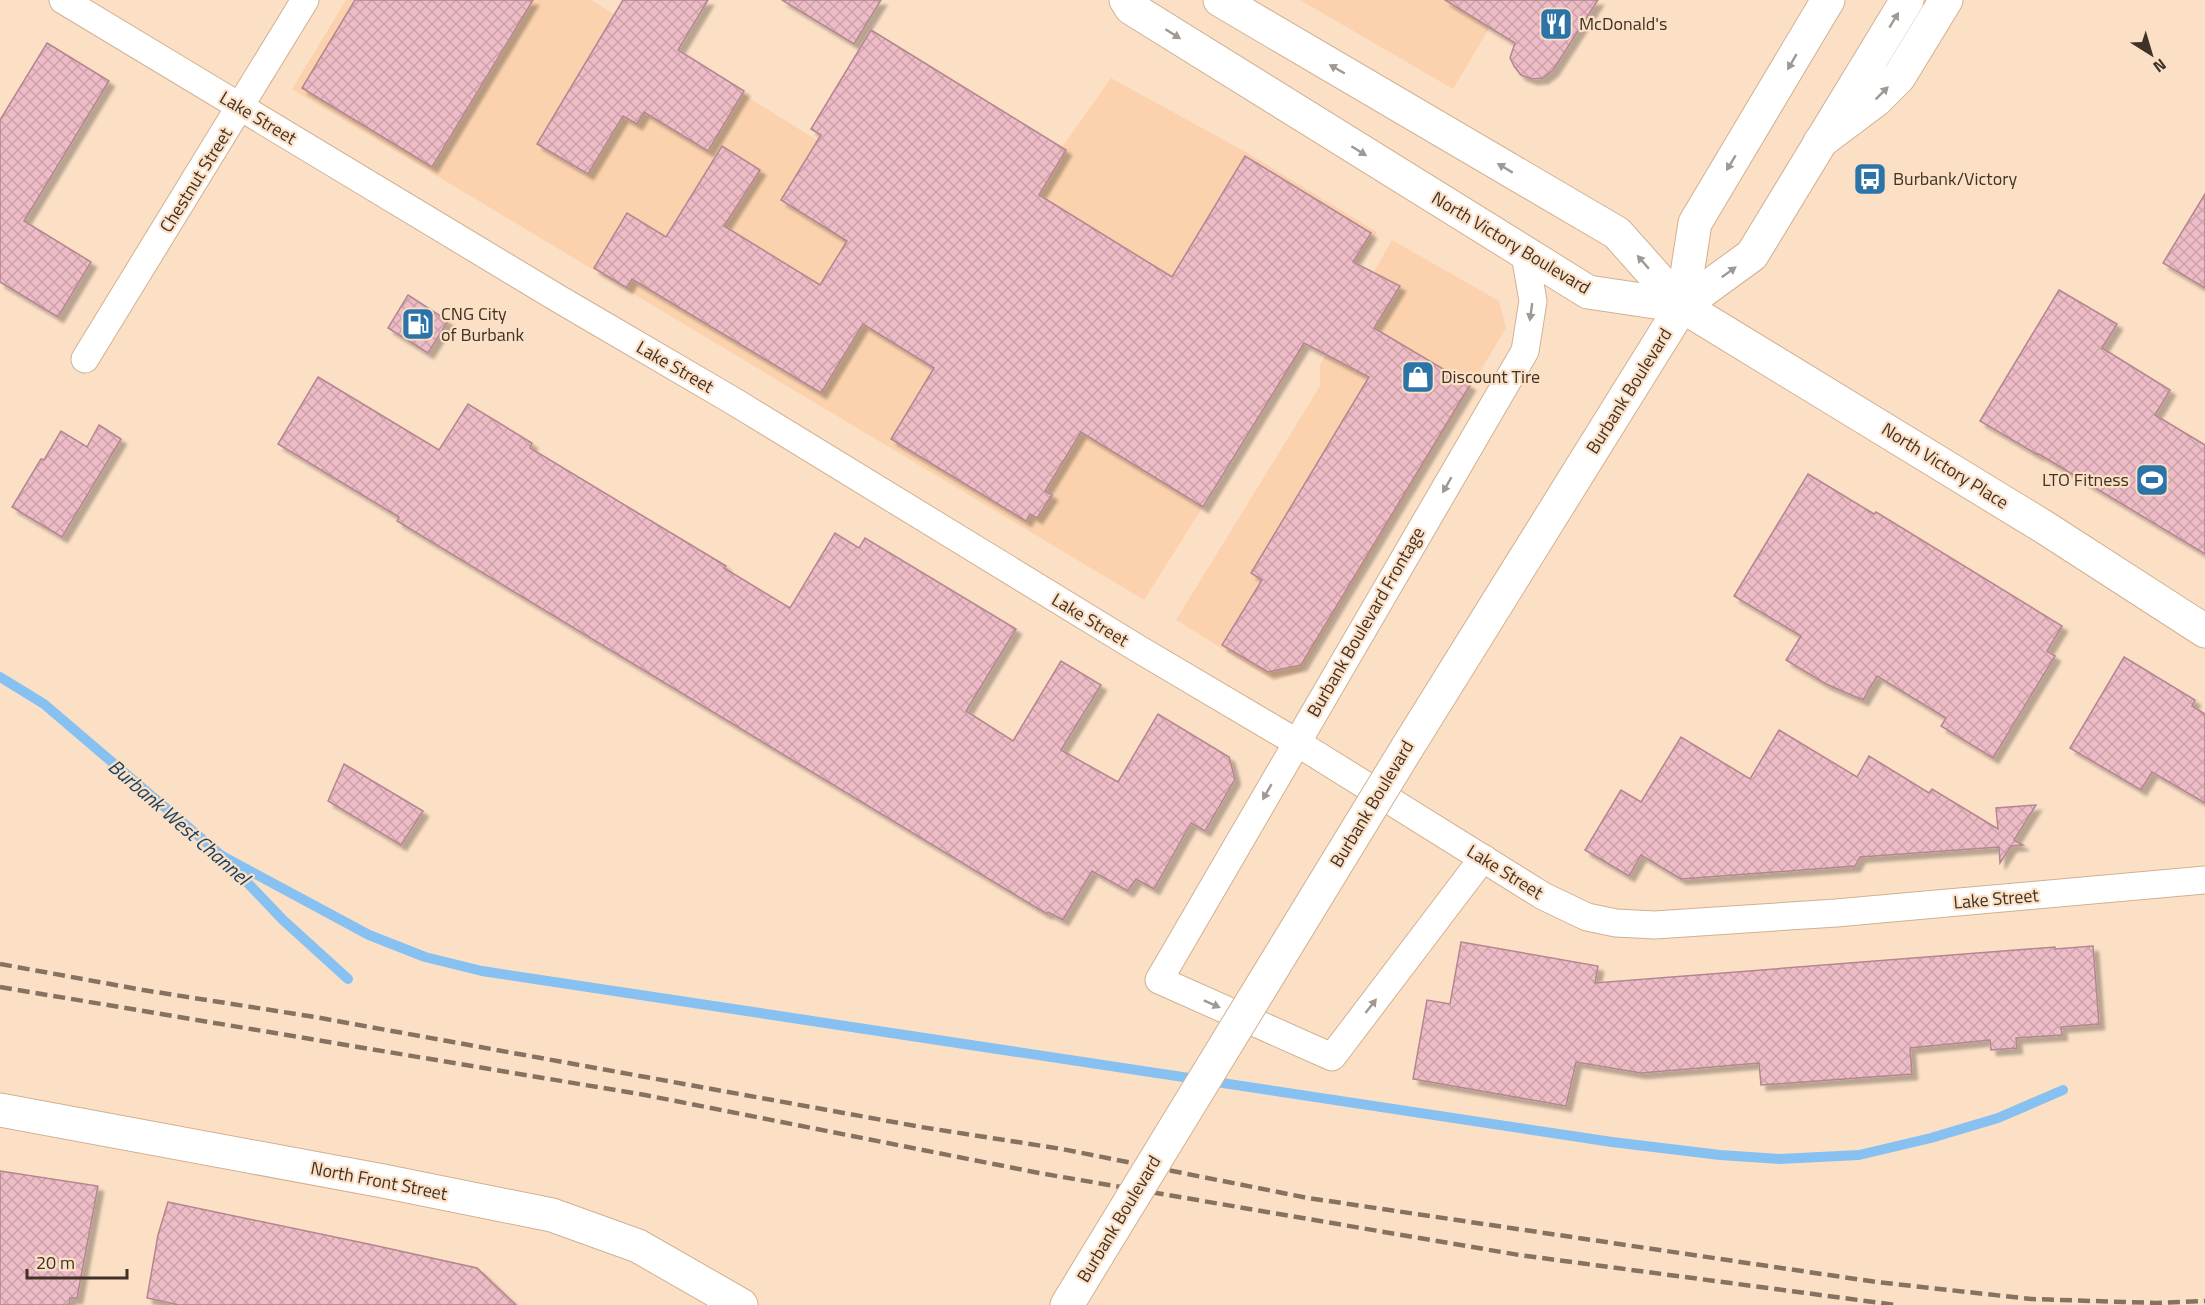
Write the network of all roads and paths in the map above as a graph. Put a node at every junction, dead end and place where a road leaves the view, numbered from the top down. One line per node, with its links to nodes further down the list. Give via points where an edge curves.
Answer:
1 (63, 0): 8 (street, Lake Street)
2 (305, 0): 8 (street, Chestnut Street)
3 (1126, 0): 10 (main road, North Victory Boulevard, one-way to 10, via 1131,8)
4 (1220, 0): 11 (main road, one-way to 4, via 1617,232)
5 (1828, 0): 11 (main road, Burbank Boulevard, one-way to 11, via 1695,223)
6 (1907, 0): 9 (main road, Burbank Boulevard, one-way to 6)
7 (1946, 0): 9 (main road, one-way to 7, via 1899,77)
8 (240, 107): 12 (street, Chestnut Street); 14 (street, Lake Street)
9 (1820, 142): 11 (main road, Burbank Boulevard, one-way to 9, via 1752,255)
10 (1525, 254): 11 (main road, North Victory Boulevard, via 1588,292); 14 (street, Burbank Boulevard Frontage, one-way to 14, via 1533,301 1525,351)
11 (1682, 306): 13 (main road, North Victory Place, via 2025,516); 19 (main road, Burbank Boulevard, bridge)
12 (85, 359)
13 (2205, 632)
14 (1296, 742): 15 (street, Lake Street); 15 (street, Burbank Boulevard Frontage, one-way to 15, via 1159,980 1332,1057)
15 (1483, 858): 16 (street, Lake Street, via 1543,896 1587,917 1655,925)
16 (2205, 880)
17 (0, 1110): 18 (main road, North Front Street, via 552,1215 638,1246)
18 (741, 1305)
19 (1067, 1305)

